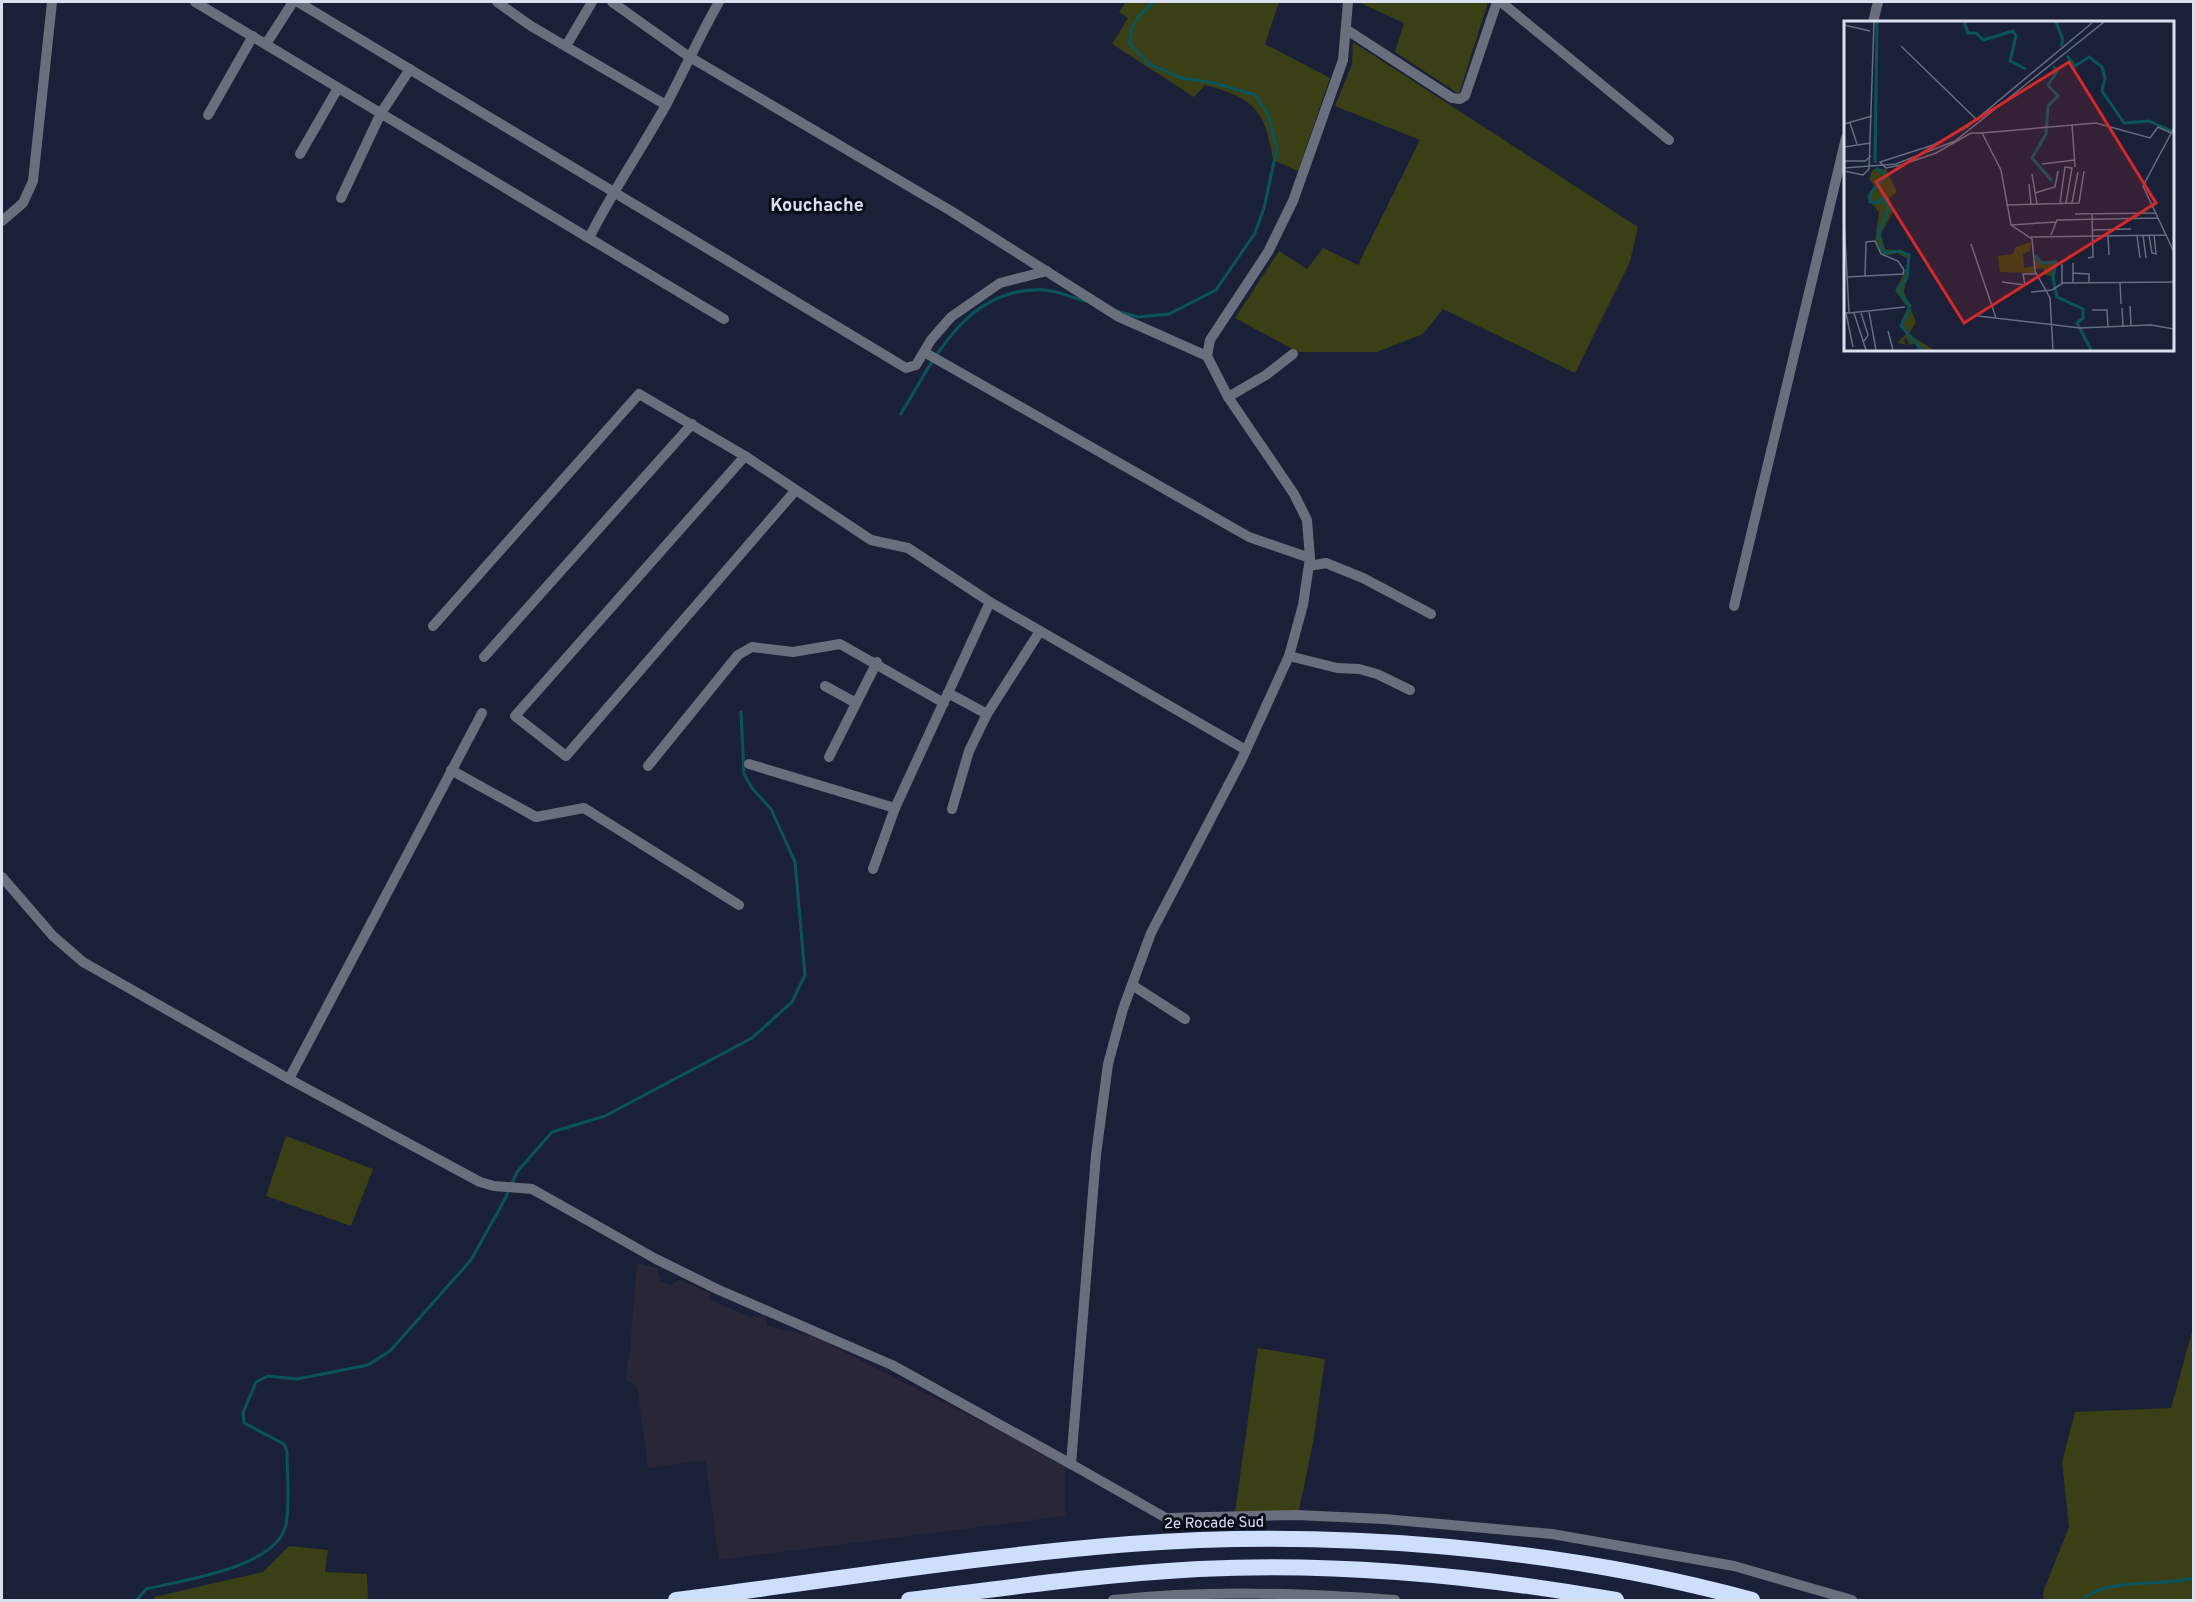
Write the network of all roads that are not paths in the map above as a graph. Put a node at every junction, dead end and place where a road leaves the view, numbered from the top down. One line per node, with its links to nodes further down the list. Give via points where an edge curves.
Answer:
1 (52, 2): 28 (street, via 33,181 23,203)
2 (195, 2): 14 (street)
3 (292, 2): 15 (street)
4 (298, 2): 18 (street)
5 (496, 2): 16 (street)
6 (592, 2): 16 (street)
7 (612, 2): 17 (street)
8 (719, 2): 17 (street)
9 (1348, 2): 13 (street)
10 (1499, 2): 13 (street, via 1466,96 1460,99 1452,98); 23 (street)
11 (1878, 2): 12 (street)
12 (1873, 21)
13 (1347, 30): 34 (street, via 1343,60 1293,201 1268,252 1210,340)
14 (253, 36): 15 (street); 22 (street)
15 (266, 44): 19 (street)
16 (566, 46): 20 (street)
17 (688, 56): 20 (street); 30 (street)
18 (410, 69): 21 (street); 26 (street)
19 (338, 88): 21 (street); 25 (street)
20 (666, 105): 26 (street)
21 (381, 113): 27 (street); 29 (street)
22 (208, 115)
23 (1669, 140)
24 (1844, 142): 41 (street)
25 (300, 154)
26 (612, 191): 29 (street); 32 (street, via 906,368 916,365)
27 (341, 198)
28 (2, 220)
29 (589, 238): 31 (street)
30 (1047, 271): 32 (street, via 1000,282 951,317); 34 (street, via 1119,317)
31 (724, 319)
32 (924, 351): 39 (street, via 1249,537)
33 (1293, 354): 35 (street)
34 (1207, 356): 35 (street)
35 (1228, 397): 39 (street, via 1299,502 1307,520)
36 (692, 424): 37 (street); 43 (street, via 639,394); 46 (street)
37 (745, 456): 38 (street); 38 (street, via 515,716 566,756)
38 (795, 491): 40 (street, via 871,540 908,548)
39 (1310, 562): 42 (street, via 1326,562); 45 (street)
40 (990, 602): 44 (street); 50 (street)
41 (1734, 606)
42 (1431, 614)
43 (433, 626)
44 (1040, 631): 53 (street); 54 (street)
45 (1289, 656): 49 (street, via 1368,672); 54 (street)
46 (484, 657)
47 (877, 663): 50 (street); 51 (street); 57 (street, via 840,644 793,652 752,647 745,650)
48 (825, 686): 51 (street)
49 (1410, 690)
50 (946, 698): 53 (street); 59 (street)
51 (856, 703): 55 (street)
52 (482, 713): 58 (street)
53 (987, 714): 60 (street, via 969,751)
54 (1246, 750): 64 (street, via 1151,933)
55 (829, 757)
56 (749, 764): 59 (street)
57 (648, 766)
58 (451, 771): 63 (street, via 536,817 584,808); 66 (street)
59 (895, 808): 61 (street)
60 (952, 809)
61 (873, 870)
62 (2, 877): 66 (street, via 53,936 83,962)
63 (739, 905)
64 (1132, 985): 65 (street); 67 (street, via 1108,1064 1095,1166)
65 (1185, 1019)
66 (289, 1079): 67 (street, via 480,1182 532,1189 667,1264 892,1365)
67 (1071, 1464): 75 (street, via 1166,1518 1296,1515 1552,1534 1734,1566)
68 (676, 1600): 74 (highway, 2e Rocade Sud, via 1036,1553 1224,1540 1430,1546 1640,1574)
69 (909, 1600): 73 (highway, via 1115,1576 1274,1567 1433,1576)
70 (1113, 1600): 71 (street, via 1170,1594 1303,1594)
71 (1378, 1600): 72 (street)
72 (1395, 1600)
73 (1616, 1600)
74 (1752, 1600)
75 (1852, 1600)

